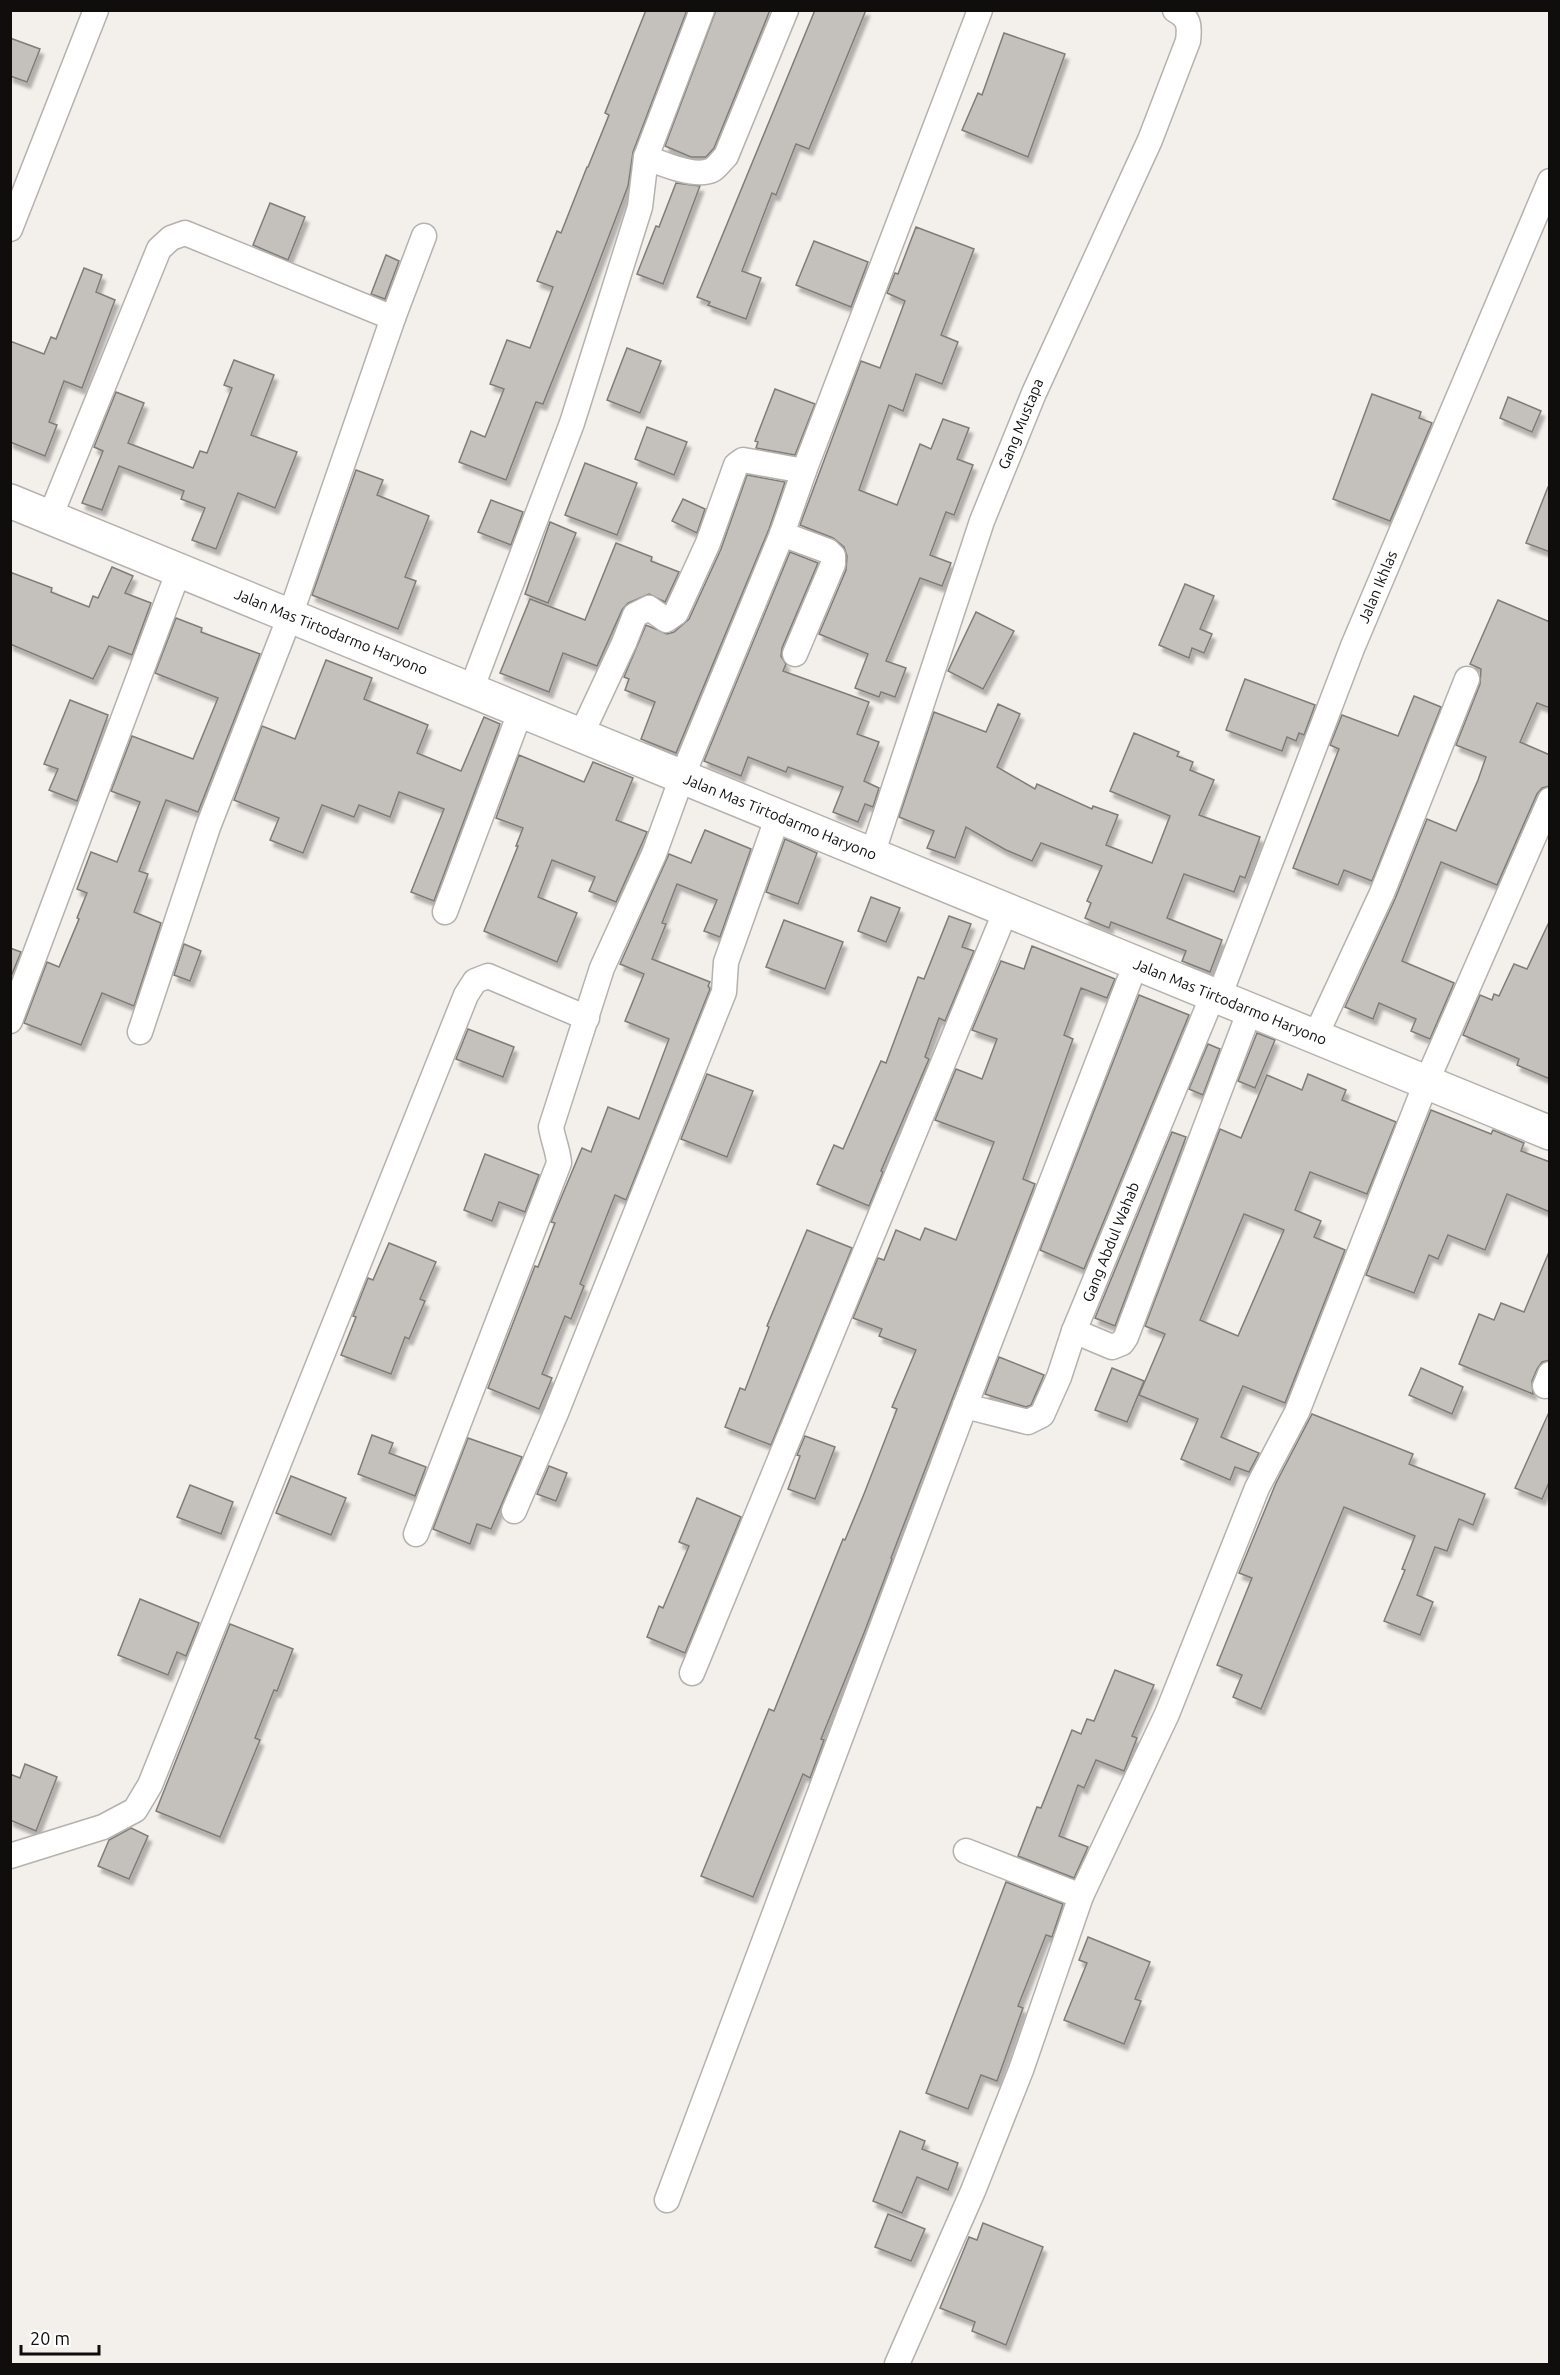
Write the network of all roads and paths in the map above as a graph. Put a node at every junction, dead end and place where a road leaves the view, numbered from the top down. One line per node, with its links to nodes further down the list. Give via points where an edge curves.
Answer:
1 (96, 10): 8 (street)
2 (702, 10): 6 (street)
3 (786, 10): 6 (street, via 726,156 713,169 700,174)
4 (980, 10): 11 (street)
5 (1175, 10): 25 (street, Gang Mustapa, via 1185,16 1190,26 1188,41 1150,140 1034,393 982,521)
6 (646, 157): 19 (street, via 640,207 572,423)
7 (1550, 181): 29 (street, Jalan Ikhlas, via 1353,646)
8 (10, 229)
9 (423, 236): 10 (street)
10 (393, 318): 13 (street, via 185,233 171,238 159,249); 16 (street)
11 (804, 471): 14 (street); 21 (street, via 743,460 736,465 708,543 676,613 666,620 649,608 635,615)
12 (10, 501): 13 (street, Jalan Mas Tirtodarmo Haryono)
13 (50, 518): 15 (street, Jalan Mas Tirtodarmo Haryono)
14 (782, 534): 17 (street, via 833,556); 22 (street)
15 (179, 570): 16 (street, Jalan Mas Tirtodarmo Haryono); 32 (street)
16 (290, 616): 19 (street, Jalan Mas Tirtodarmo Haryono); 33 (street, via 208,827)
17 (795, 654)
18 (1467, 679): 34 (street, via 1382,893)
19 (471, 690): 20 (street, Jalan Mas Tirtodarmo Haryono)
20 (521, 710): 21 (street, Jalan Mas Tirtodarmo Haryono); 27 (street)
21 (580, 735): 22 (street, Jalan Mas Tirtodarmo Haryono)
22 (682, 777): 24 (street, Jalan Mas Tirtodarmo Haryono); 31 (street, via 654,854 602,968)
23 (1550, 800): 35 (street)
24 (778, 816): 25 (street, Jalan Mas Tirtodarmo Haryono); 39 (street, via 726,962 724,992)
25 (872, 855): 26 (street, Jalan Mas Tirtodarmo Haryono)
26 (1006, 910): 28 (street, Jalan Mas Tirtodarmo Haryono); 41 (street)
27 (445, 912)
28 (1136, 963): 29 (street, Jalan Mas Tirtodarmo Haryono); 38 (street)
29 (1216, 996): 30 (street, Jalan Mas Tirtodarmo Haryono); 37 (street, Gang Abdul Wahab)
30 (1250, 1010): 34 (street, Jalan Mas Tirtodarmo Haryono); 37 (street, via 1126,1337 1112,1347)
31 (587, 1018): 40 (street, via 551,1127 559,1163); 43 (street, via 488,976 475,981 466,995 150,1785 135,1810 103,1827)
32 (10, 1021)
33 (140, 1032)
34 (1315, 1037): 35 (street, Jalan Mas Tirtodarmo Haryono)
35 (1426, 1083): 36 (street, Jalan Mas Tirtodarmo Haryono); 44 (street, via 1297,1412 1257,1488 1167,1714)
36 (1550, 1133)
37 (1074, 1331): 38 (street, Gang Abdul Wahab, via 1042,1416 1028,1422)
38 (964, 1406): 45 (street)
39 (514, 1511)
40 (416, 1534)
41 (692, 1673)
42 (966, 1851): 44 (street)
43 (10, 1856)
44 (1081, 1896): 46 (street, via 1021,2070)
45 (667, 2200)
46 (897, 2364)

